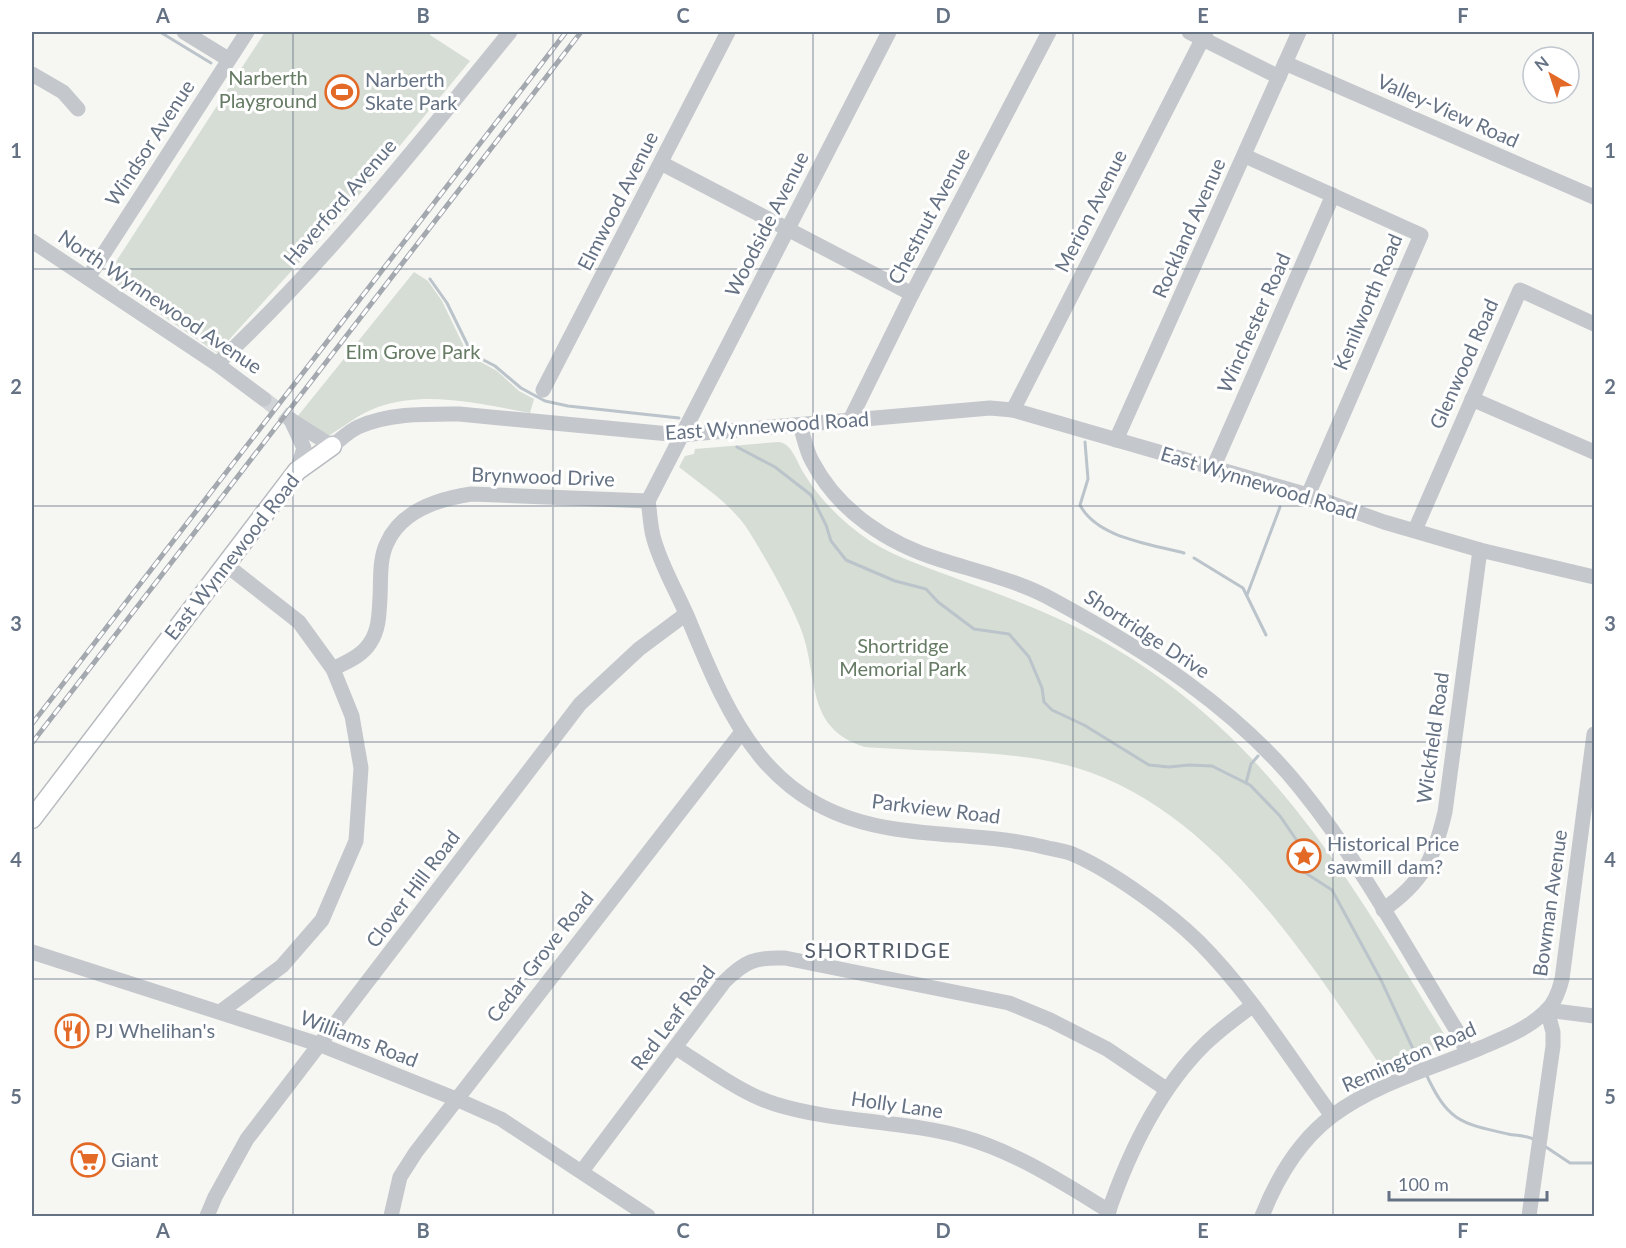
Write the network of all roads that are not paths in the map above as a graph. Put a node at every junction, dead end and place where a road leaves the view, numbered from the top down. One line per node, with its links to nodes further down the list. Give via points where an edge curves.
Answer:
1 (184, 32): 9 (street)
2 (247, 32): 9 (street, Windsor Avenue)
3 (510, 32): 23 (street, Haverford Avenue, via 393,175 267,317)
4 (728, 32): 15 (street, Elmwood Avenue)
5 (889, 32): 18 (street, Woodside Avenue)
6 (1049, 32): 21 (street, Chestnut Avenue)
7 (1299, 32): 10 (street, Rockland Avenue)
8 (1199, 34): 12 (street); 27 (street, Merion Avenue)
9 (228, 59): 20 (street, Windsor Avenue)
10 (1286, 63): 12 (street, Rockland Avenue); 17 (street, Valley-View Road)
11 (32, 74): 13 (street, via 63,92)
12 (1279, 77): 14 (street, Rockland Avenue)
13 (78, 109)
14 (1245, 156): 16 (street, Kenilworth Road); 31 (street, Rockland Avenue)
15 (661, 163): 18 (street); 24 (street, Elmwood Avenue)
16 (1333, 195): 34 (street, Winchester Road); 36 (street, Kenilworth Road, via 1421,235)
17 (1594, 197)
18 (788, 229): 21 (street); 30 (street, Woodside Avenue)
19 (32, 241): 20 (street, North Wynnewood Avenue)
20 (88, 278): 23 (street, North Wynnewood Avenue)
21 (912, 294): 28 (street, Chestnut Avenue)
22 (1594, 324): 26 (street, Glenwood Road, via 1520,290)
23 (217, 364): 25 (street, North Wynnewood Avenue)
24 (543, 390)
25 (264, 399)
26 (1472, 399): 33 (street); 38 (street, Glenwood Road)
27 (1012, 410): 28 (street, East Wynnewood Road, via 990,408); 31 (street, East Wynnewood Road)
28 (849, 422): 29 (street, East Wynnewood Road)
29 (800, 426): 30 (street, East Wynnewood Road); 47 (street, Shortridge Drive, via 811,459 830,491 874,530 937,559 1053,599 1191,685 1251,736 1300,788)
30 (680, 435): 32 (street, East Wynnewood Road, via 459,414 422,414 358,427); 37 (street)
31 (1116, 440): 34 (street, East Wynnewood Road)
32 (332, 446): 35 (main road, East Wynnewood Road); 35 (street, via 291,420 304,448)
33 (1594, 452)
34 (1213, 468): 36 (street, East Wynnewood Road)
35 (297, 471): 40 (main road, East Wynnewood Road)
36 (1308, 495): 38 (street, East Wynnewood Road)
37 (648, 501): 42 (street, Parkview Road, via 653,537); 43 (street, Brynwood Drive, via 471,494 445,498 419,510 401,522 386,544 378,626 370,643 357,657)
38 (1415, 530): 39 (street, East Wynnewood Road)
39 (1480, 550): 41 (street, East Wynnewood Road); 47 (street, Wickfield Road, via 1438,841 1416,882)
40 (225, 564): 43 (street, via 299,622); 46 (main road, East Wynnewood Road)
41 (1594, 578)
42 (686, 614): 44 (street, Parkview Road, via 719,695); 53 (street, Clover Hill Road, via 630,657 580,704)
43 (333, 669): 51 (street, via 352,716 361,768 356,841 322,920 282,966)
44 (741, 733): 49 (street, Parkview Road, via 785,784 822,807 852,819 904,831 991,837 1074,854 1109,873 1198,941); 57 (street, Cedar Grove Road)
45 (1594, 734): 50 (street, Bowman Avenue, via 1562,979)
46 (32, 819)
47 (1383, 910): 55 (street, Shortridge Drive)
48 (32, 952): 51 (street, Williams Road)
49 (1252, 1006): 56 (street, via 1205,1044); 58 (street, Parkview Road)
50 (1547, 1010): 52 (street); 55 (street, Remington Road, via 1520,1030); 65 (street, via 1553,1046)
51 (220, 1012): 53 (street, Williams Road)
52 (1594, 1016)
53 (321, 1045): 57 (street, Williams Road); 61 (street, Clover Hill Road, via 248,1139)
54 (676, 1048): 56 (street, Red Leaf Road, via 724,982 741,966 761,957 785,958 1009,1003 1107,1049); 59 (street, Red Leaf Road); 60 (street, Holly Lane, via 773,1104 964,1137 1008,1154)
55 (1467, 1053): 58 (street, Remington Road, via 1368,1094)
56 (1166, 1089): 60 (street, via 1139,1138)
57 (456, 1099): 59 (street, Williams Road, via 501,1119); 62 (street, Cedar Grove Road, via 400,1177)
58 (1332, 1116): 64 (street, Remington Road, via 1288,1164)
59 (582, 1171): 63 (street, Williams Road)
60 (1108, 1214)
61 (207, 1216)
62 (391, 1216)
63 (648, 1216)
64 (1262, 1216)
65 (1529, 1216)

